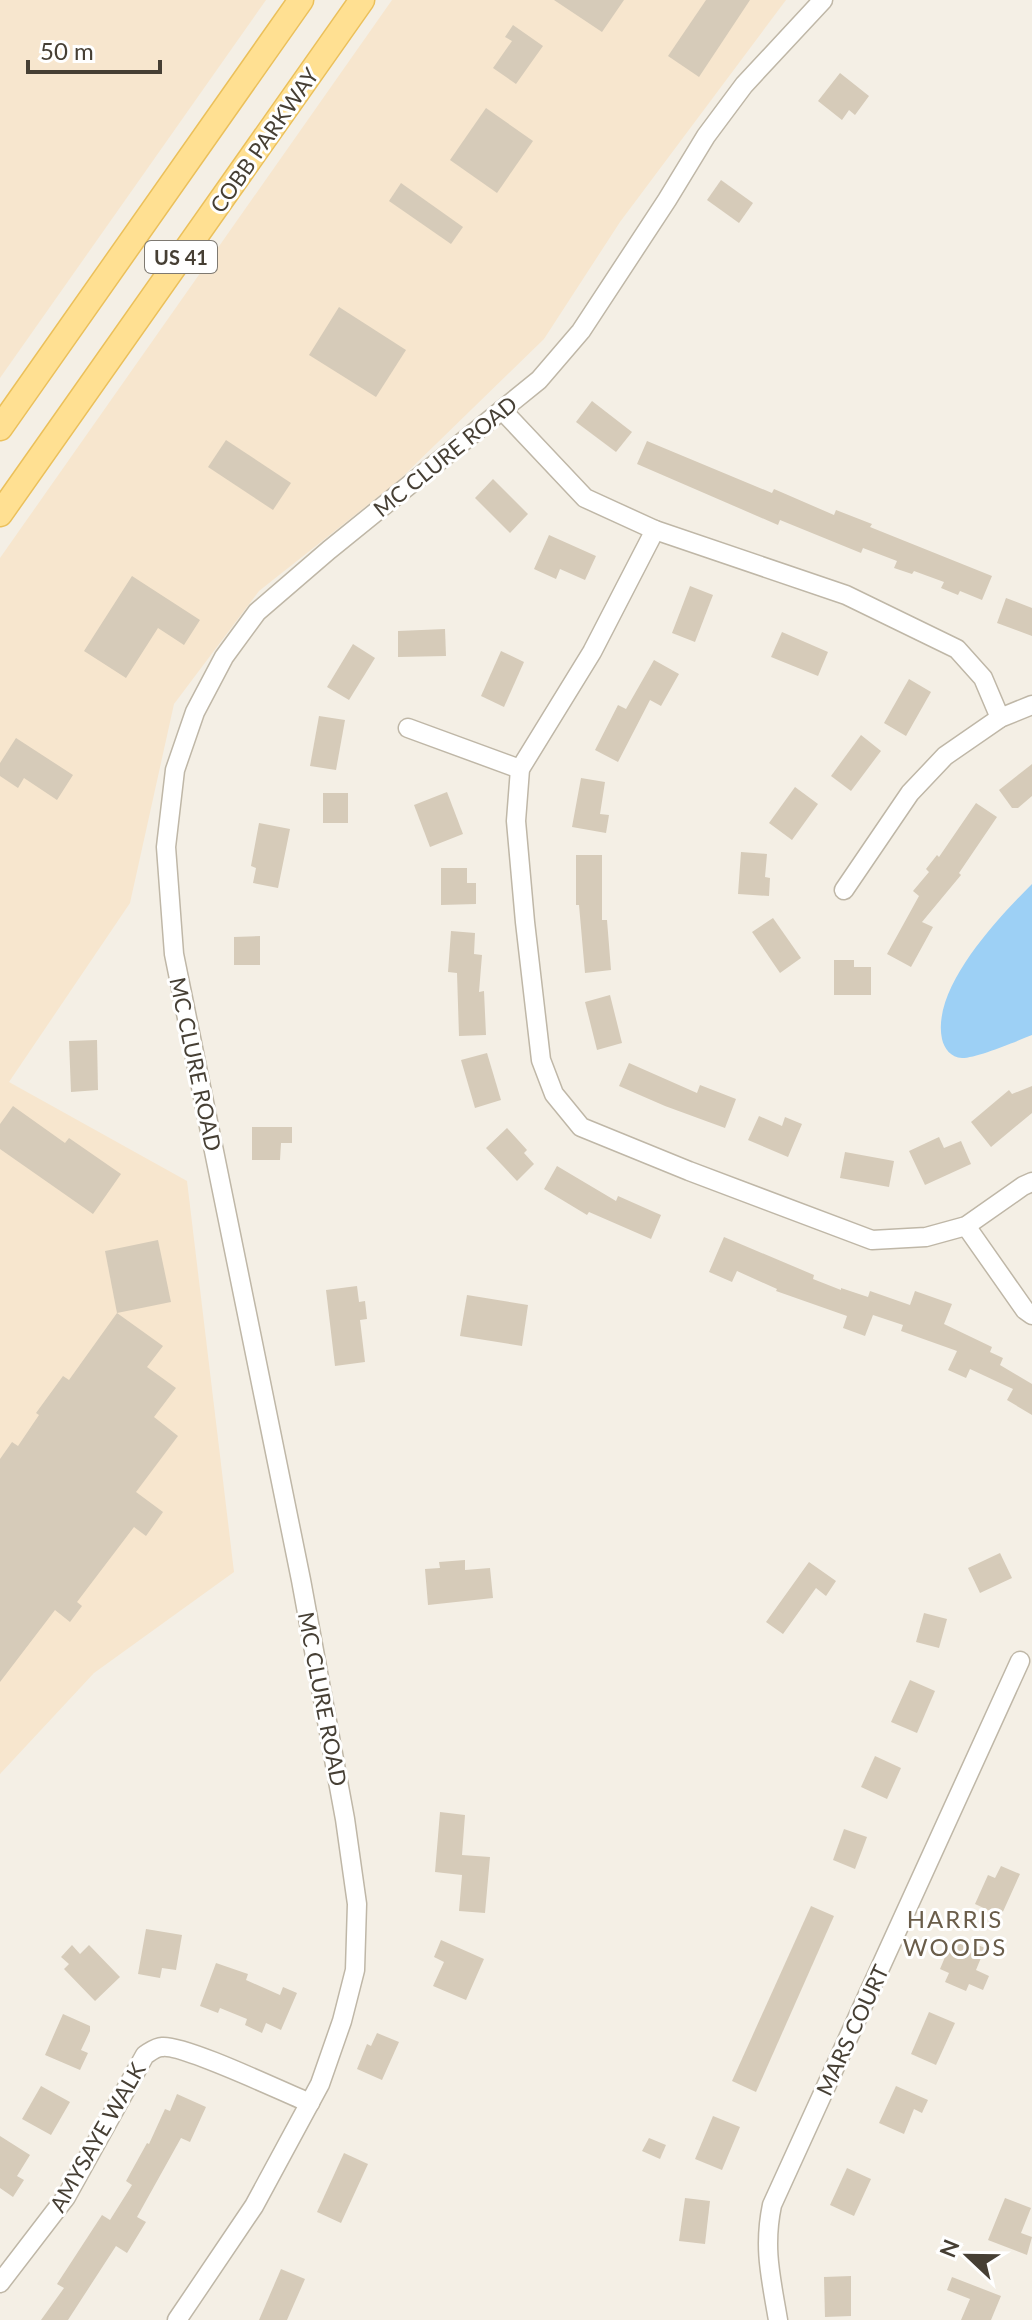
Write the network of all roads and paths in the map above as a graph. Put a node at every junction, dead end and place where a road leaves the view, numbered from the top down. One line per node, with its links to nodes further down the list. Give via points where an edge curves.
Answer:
1 (301, 0): 5 (main road, US 41)
2 (362, 0): 6 (main road, COBB PARKWAY / US 41)
3 (823, 0): 4 (street, MC CLURE ROAD, via 744,85 706,136 581,331 539,380)
4 (502, 410): 7 (street, via 585,498); 17 (street, MC CLURE ROAD, via 257,612 224,657 195,712 175,770 166,847 174,954 301,1580 357,1904 355,1970 342,2021)
5 (0, 428)
6 (0, 514)
7 (655, 530): 9 (street, via 846,595 957,649 983,678); 11 (street, via 592,652)
8 (1032, 705): 9 (street)
9 (1000, 718): 12 (street, via 945,756 910,793)
10 (408, 728): 11 (street)
11 (520, 769): 14 (street, via 516,821 541,1060 554,1094 581,1127 872,1240 926,1237)
12 (844, 890)
13 (1032, 1182): 14 (street)
14 (966, 1226): 15 (street)
15 (1032, 1315)
16 (1020, 1661): 20 (street, MARS COURT, via 772,2205 768,2261)
17 (310, 2103): 18 (street, AMYSAYE WALK, via 159,2046 145,2055 66,2197); 19 (street, MC CLURE ROAD, via 254,2206)
18 (0, 2283)
19 (177, 2320)
20 (778, 2320)

